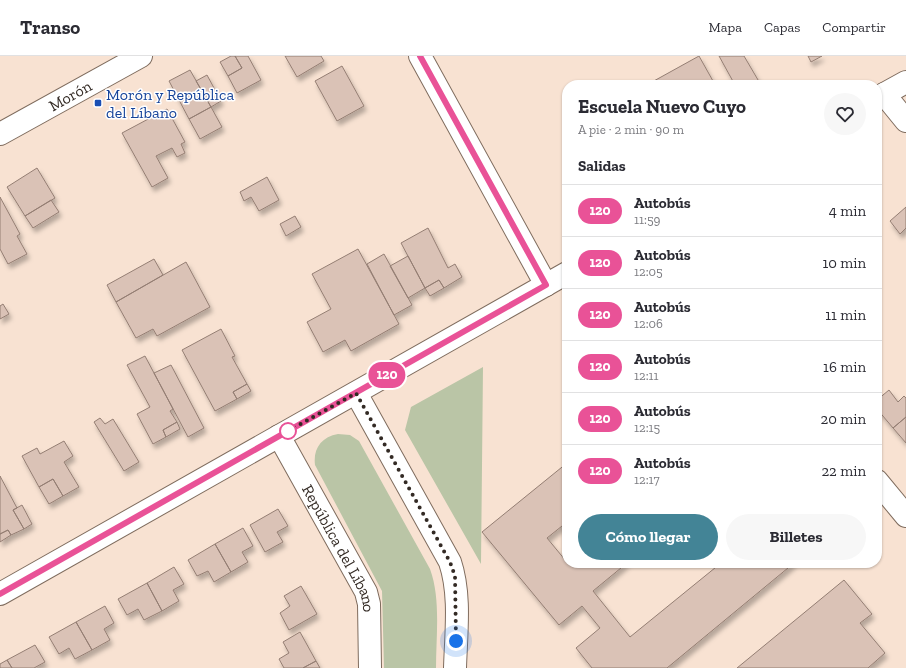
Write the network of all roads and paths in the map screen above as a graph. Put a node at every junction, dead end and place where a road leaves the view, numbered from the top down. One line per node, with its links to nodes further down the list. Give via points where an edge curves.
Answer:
1 (141, 56): 7 (street, Morón)
2 (420, 56): 9 (street)
3 (906, 82): 4 (street)
4 (882, 95)
5 (882, 98): 6 (street)
6 (906, 121)
7 (0, 134)
8 (562, 276): 9 (street)
9 (546, 285): 10 (street)
10 (356, 393): 11 (street); 16 (street, via 450,562 455,576 456,592)
11 (280, 436): 14 (street); 15 (street, República del Líbano, via 366,592 370,604)
12 (882, 487): 13 (street)
13 (906, 516)
14 (0, 594)
15 (370, 668)
16 (455, 668)

